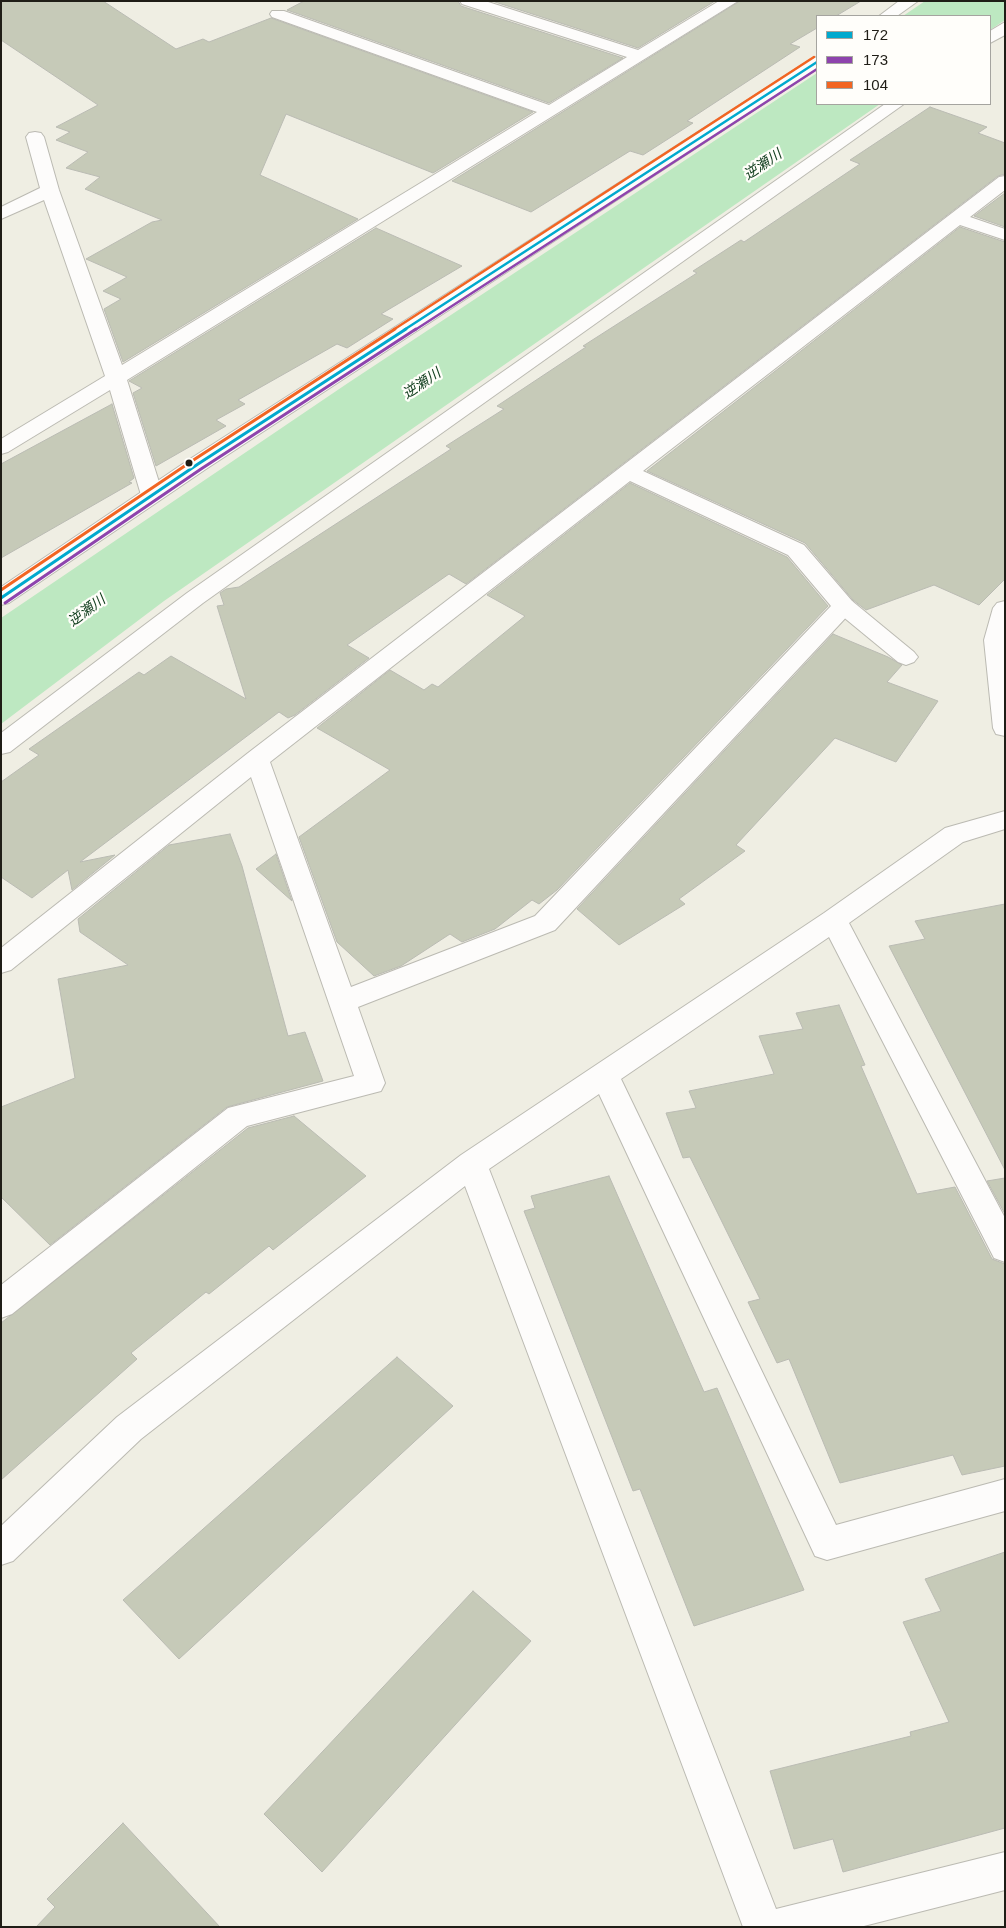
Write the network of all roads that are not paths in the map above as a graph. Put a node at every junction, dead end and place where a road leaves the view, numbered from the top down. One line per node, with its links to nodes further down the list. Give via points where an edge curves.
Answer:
1 (468, 1): 8 (street)
2 (730, 1): 8 (street)
3 (910, 1): 5 (street)
4 (278, 14): 11 (street)
5 (889, 15)
6 (1005, 27): 7 (street)
7 (991, 37)
8 (640, 56): 11 (street)
9 (816, 63): 21 (street)
10 (895, 105): 27 (street, via 196,598)
11 (551, 110): 18 (street)
12 (35, 137): 14 (street)
13 (1005, 181): 16 (street)
14 (50, 190): 15 (street); 18 (street)
15 (1, 214)
16 (957, 218): 17 (street); 20 (street)
17 (1005, 235)
18 (116, 378): 19 (street); 21 (street)
19 (1, 448)
20 (630, 473): 23 (street, via 796,550); 28 (street)
21 (152, 495): 22 (street)
22 (1, 598)
23 (844, 606): 25 (street); 32 (street, via 545,922)
24 (1005, 608): 26 (street, via 996,640)
25 (906, 657)
26 (1005, 728)
27 (1, 746)
28 (257, 759): 31 (street); 32 (street)
29 (1005, 820): 30 (street, via 954,835)
30 (834, 920): 33 (street); 35 (street)
31 (1, 963)
32 (344, 1001): 36 (street, via 371,1083 238,1116)
33 (605, 1076): 34 (street); 37 (street, via 826,1544)
34 (472, 1164): 38 (street, via 129,1428); 40 (street)
35 (1005, 1249)
36 (1, 1304)
37 (1005, 1495)
38 (1, 1550)
39 (1005, 1872): 41 (street)
40 (763, 1927)
41 (781, 1927)

